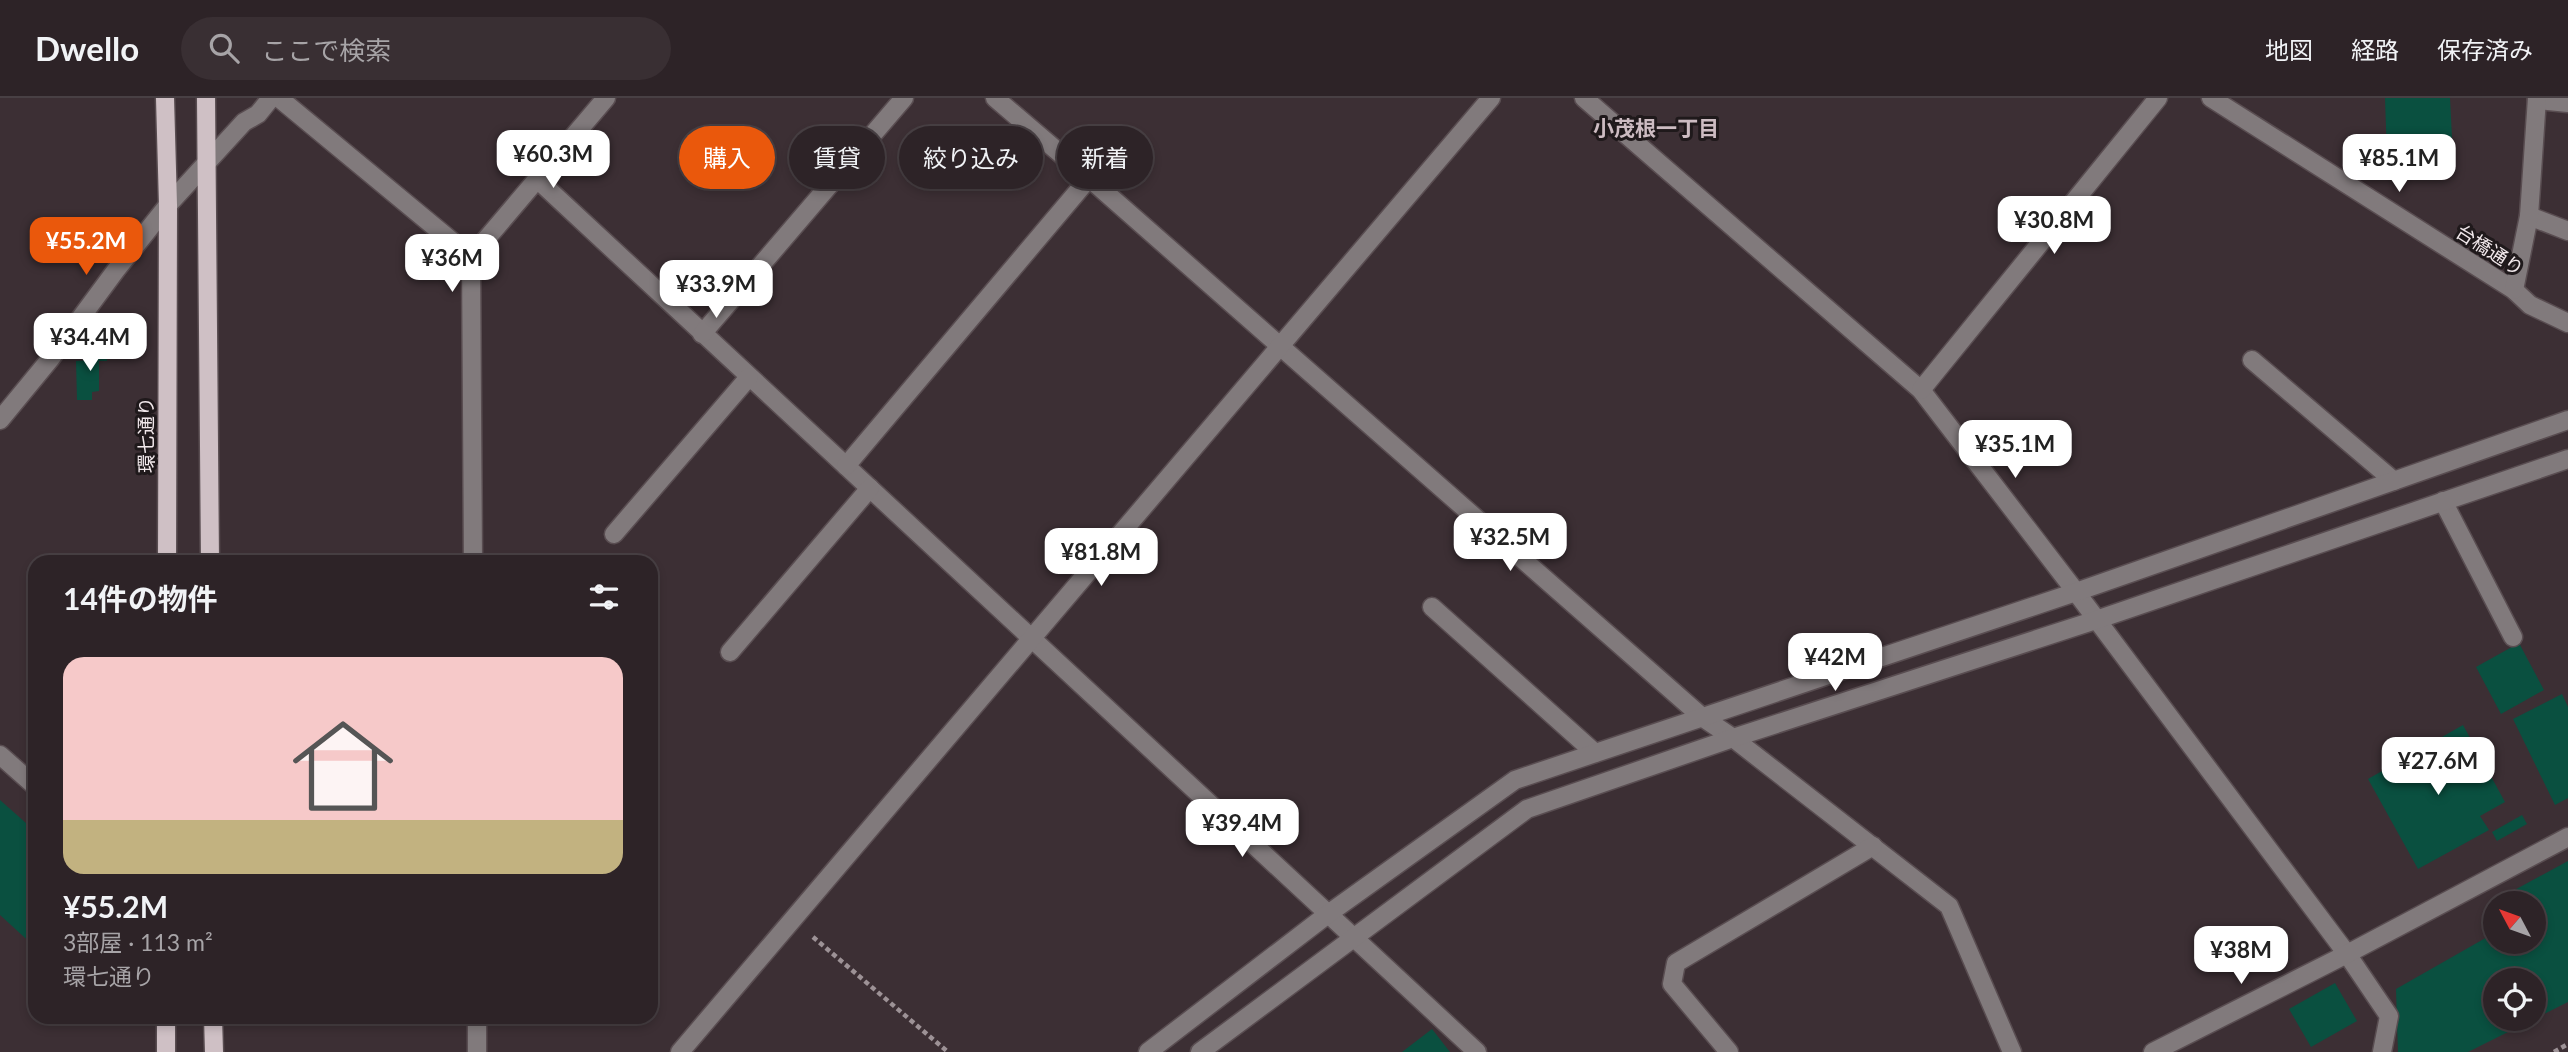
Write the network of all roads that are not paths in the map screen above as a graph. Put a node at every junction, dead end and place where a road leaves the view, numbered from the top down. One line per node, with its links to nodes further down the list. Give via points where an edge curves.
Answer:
1 (165, 98): 19 (main road, 環七通り)
2 (205, 98): 15 (main road)
3 (271, 98): 15 (street)
4 (279, 98): 22 (street)
5 (606, 98): 16 (street)
6 (904, 98): 25 (street)
7 (995, 98): 14 (street)
8 (1491, 98): 26 (street)
9 (1584, 98): 29 (street)
10 (2158, 98): 29 (street)
11 (2211, 98): 23 (street, 台橋通り)
12 (2537, 99): 13 (street); 20 (street)
13 (2568, 103)
14 (1057, 151)
15 (206, 164): 19 (street); 39 (main road)
16 (537, 179): 22 (street); 25 (street)
17 (1080, 189): 33 (street)
18 (1102, 189): 26 (street)
19 (168, 205): 30 (street); 38 (main road, 環七通り)
20 (2529, 216): 21 (street); 23 (street)
21 (2568, 232)
22 (471, 257): 40 (street)
23 (2514, 290): 24 (street, 台橋通り, via 2530,305)
24 (2568, 323)
25 (702, 334): 28 (street)
26 (1282, 346): 45 (street); 47 (street)
27 (2252, 359): 34 (street)
28 (749, 377): 33 (street); 37 (street)
29 (1921, 390): 41 (street)
30 (0, 420)
31 (2568, 420): 34 (street)
32 (2568, 459): 36 (street)
33 (846, 466): 35 (street)
34 (2394, 481): 41 (street)
35 (870, 488): 45 (street); 46 (street)
36 (2443, 501): 43 (street); 44 (street)
37 (614, 534)
38 (167, 555)
39 (209, 555)
40 (473, 555)
41 (2076, 592): 43 (street); 47 (street)
42 (1432, 607): 49 (street)
43 (2095, 620): 48 (street); 56 (street)
44 (2513, 637)
45 (1033, 638): 54 (street); 63 (street)
46 (730, 652)
47 (1702, 717): 48 (street); 49 (street)
48 (1732, 738): 53 (street); 55 (street, via 1527,809)
49 (1595, 753): 54 (street, via 1515,780)
50 (0, 755): 51 (street)
51 (28, 780)
52 (2568, 837): 56 (street)
53 (1873, 846): 67 (street, via 1676,962 1672,984); 68 (street, via 1950,906)
54 (1328, 914): 55 (street); 64 (street)
55 (1352, 937): 65 (street); 66 (street)
56 (2347, 954): 69 (street); 70 (street, via 2389,1016)
57 (166, 1024): 60 (main road)
58 (214, 1024): 61 (main road)
59 (477, 1024): 62 (street)
60 (166, 1052)
61 (214, 1052)
62 (477, 1052)
63 (680, 1052)
64 (1148, 1052)
65 (1200, 1052)
66 (1476, 1052)
67 (1729, 1052)
68 (2012, 1052)
69 (2153, 1052)
70 (2382, 1052)

